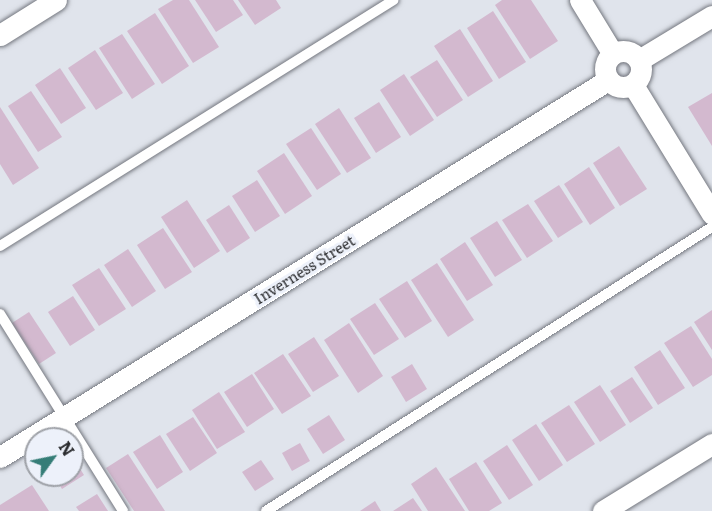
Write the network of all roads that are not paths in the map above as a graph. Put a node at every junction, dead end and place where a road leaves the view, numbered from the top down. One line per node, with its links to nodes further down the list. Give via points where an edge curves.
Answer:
1 (56, 0): 5 (street)
2 (394, 0): 12 (lane)
3 (580, 0): 6 (street)
4 (712, 16): 7 (street)
5 (0, 35)
6 (613, 54): 7 (street, via 628,51); 8 (street, via 604,66)
7 (639, 60): 9 (street, via 641,74)
8 (608, 80): 9 (street, via 620,88); 14 (street, Inverness Street)
9 (633, 85): 10 (street)
10 (712, 214)
11 (712, 227): 18 (lane)
12 (0, 246)
13 (0, 314): 14 (lane)
14 (65, 417): 16 (street, Inverness Street); 17 (lane)
15 (712, 444): 19 (street)
16 (0, 457)
17 (123, 511)
18 (266, 511)
19 (603, 511)

